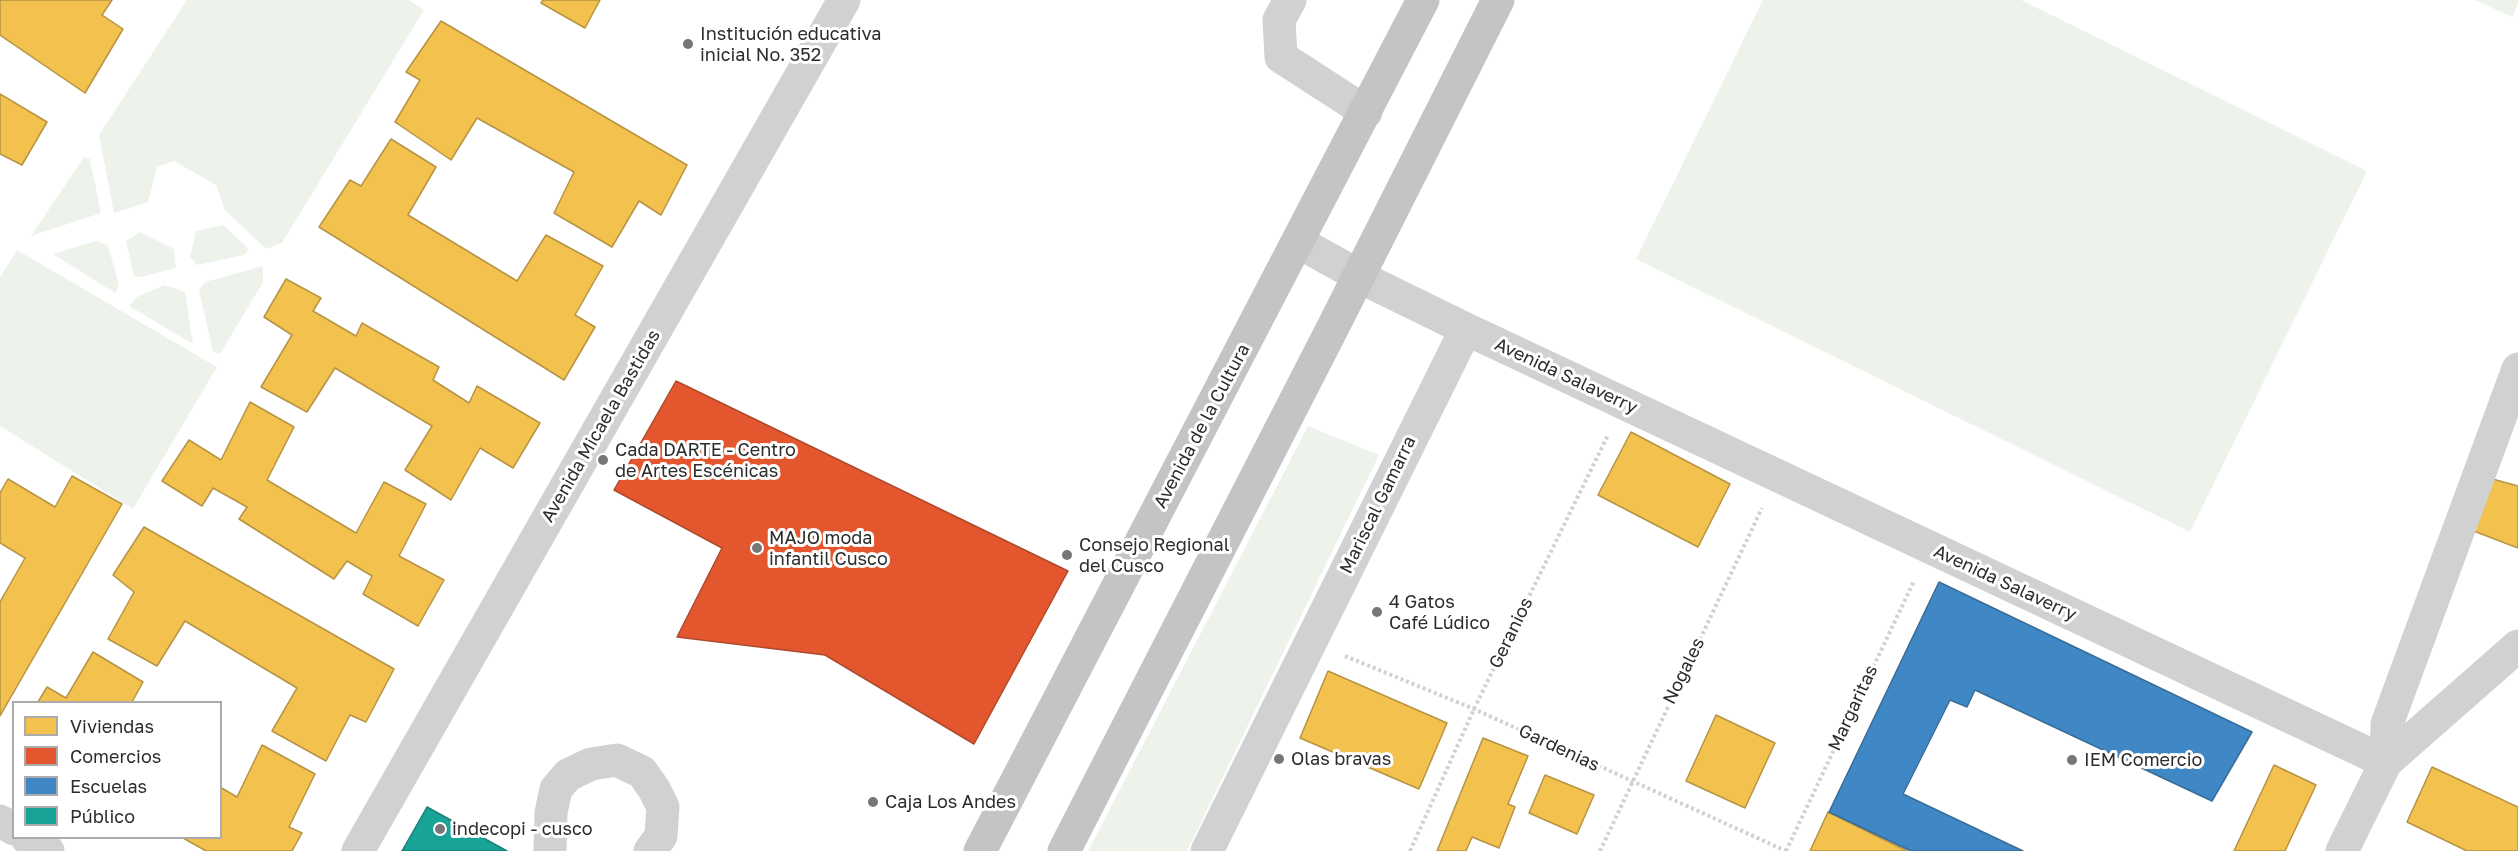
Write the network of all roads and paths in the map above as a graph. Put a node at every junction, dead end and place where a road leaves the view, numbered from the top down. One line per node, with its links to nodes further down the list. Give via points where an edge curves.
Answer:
1 (844, 0): 20 (street, Avenida Micaela Bastidas)
2 (1290, 0): 5 (street, via 1279,20 1281,57)
3 (1423, 0): 5 (main road, Avenida de la Cultura)
4 (1498, 0): 7 (main road)
5 (1365, 112): 6 (main road, Avenida de la Cultura)
6 (1298, 242): 7 (street); 23 (main road, Avenida de la Cultura)
7 (1360, 276): 8 (street); 24 (main road)
8 (1466, 329): 16 (street, Avenida Salaverry); 25 (street, Mariscal Gamarra)
9 (2518, 369): 16 (street, via 2386,724)
10 (1611, 428): 15 (path, Geranios)
11 (1765, 502): 17 (path, Nogales)
12 (1916, 575): 28 (path, Margaritas)
13 (2518, 646): 16 (street)
14 (1341, 655): 15 (path, Gardenias)
15 (1474, 709): 17 (path, Gardenias); 26 (path, Geranios)
16 (2386, 762): 29 (street)
17 (1631, 781): 27 (path, Nogales); 28 (path, Gardenias)
18 (30, 839): 19 (street)
19 (48, 851)
20 (358, 851)
21 (550, 851): 22 (street, via 556,789 568,775 591,764 617,760 642,772 663,807 661,836)
22 (650, 851)
23 (980, 851)
24 (1064, 851)
25 (1207, 851)
26 (1410, 851)
27 (1600, 851)
28 (1786, 851)
29 (2342, 851)

